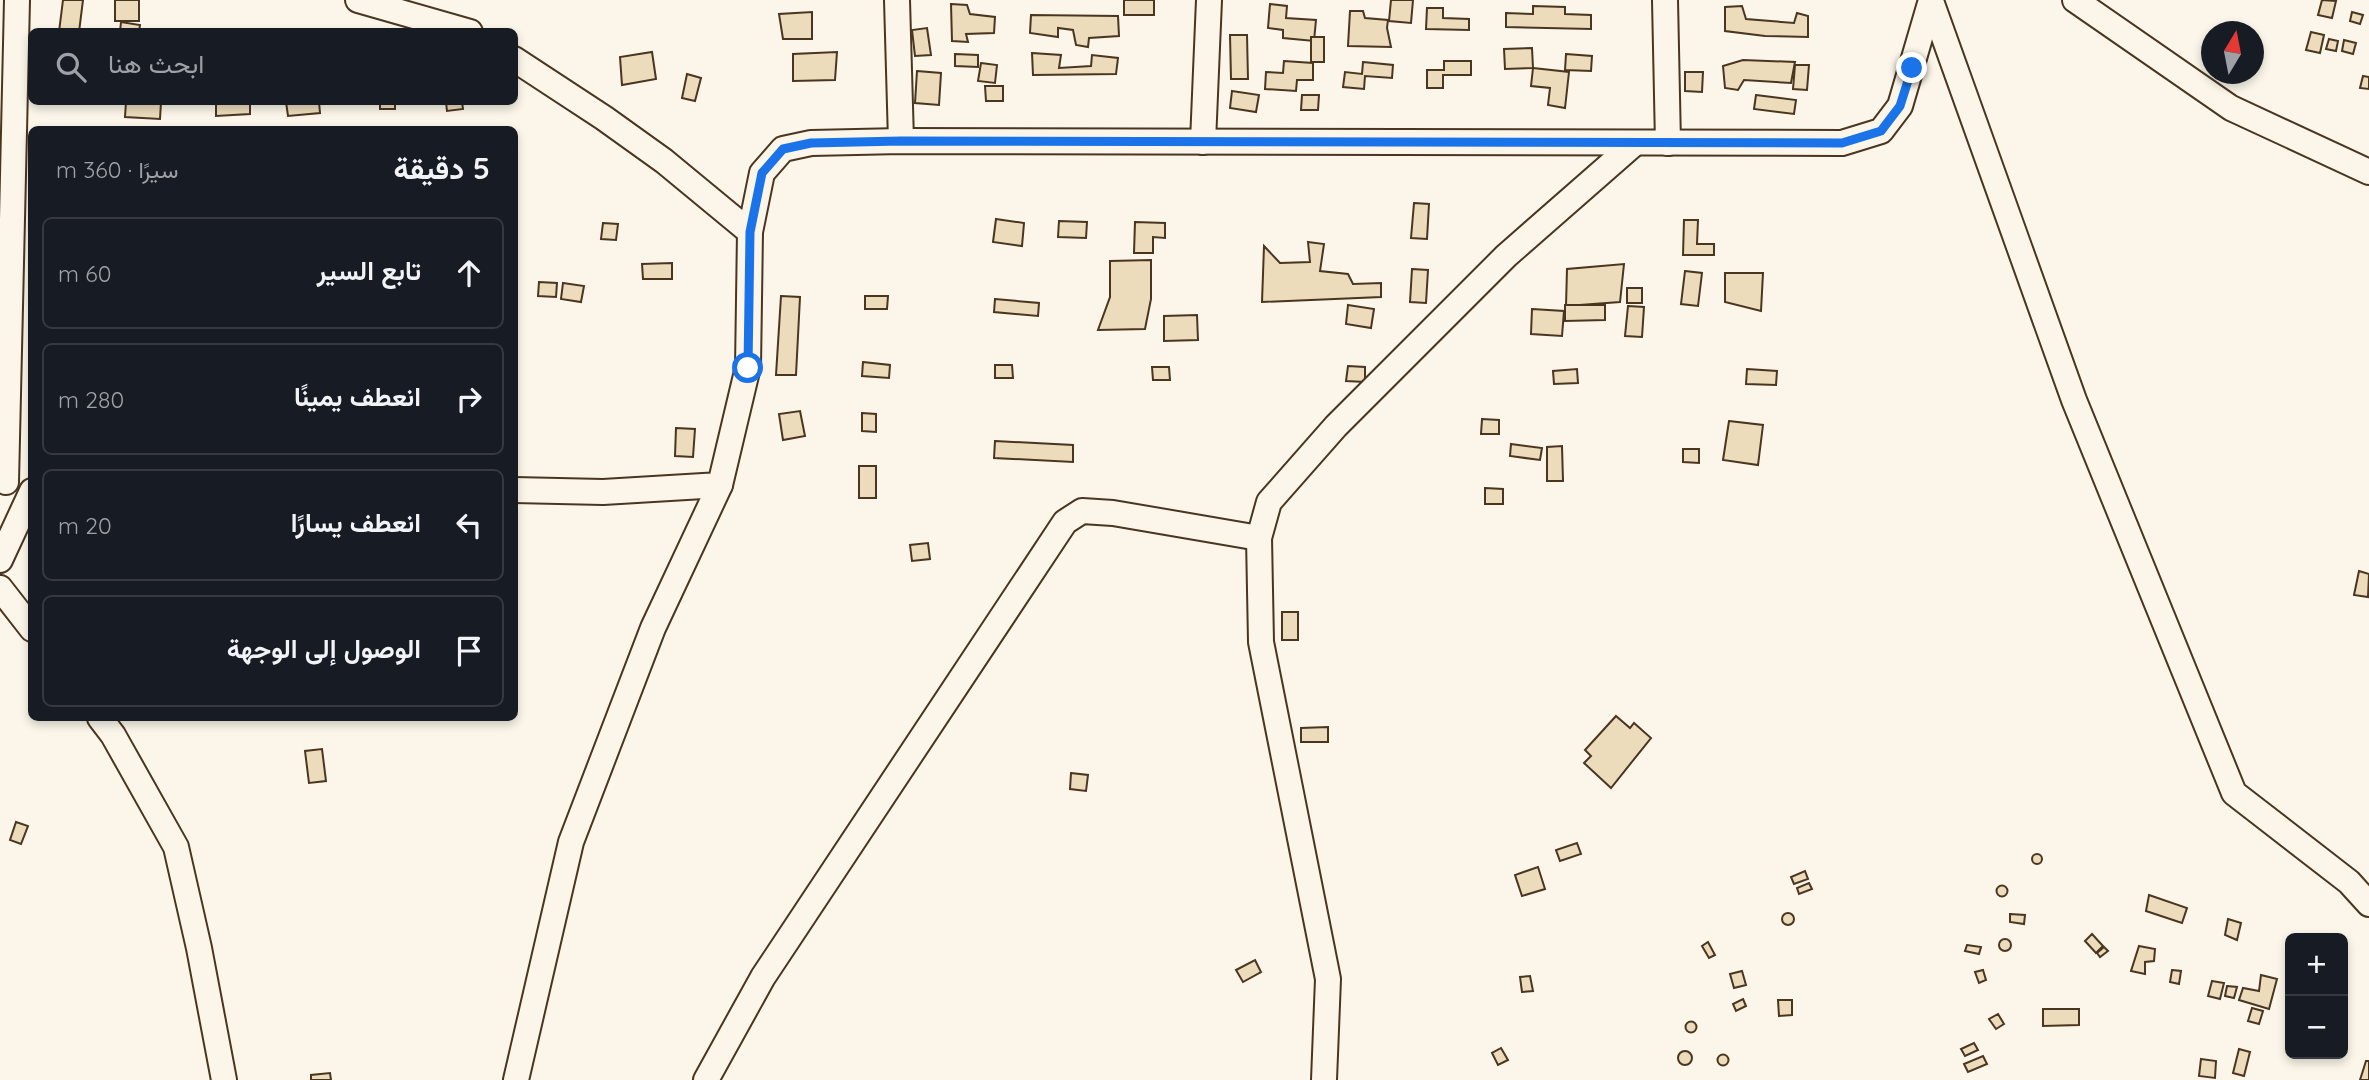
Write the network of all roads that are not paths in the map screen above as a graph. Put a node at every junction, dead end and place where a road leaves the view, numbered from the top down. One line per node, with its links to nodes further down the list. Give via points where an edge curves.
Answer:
1 (18, 0): 16 (street)
2 (358, 0): 8 (street)
3 (897, 0): 10 (street)
4 (1209, 0): 11 (street)
5 (1665, 0): 13 (street)
6 (1931, 0): 13 (street, via 1900,106 1881,131 1842,143); 27 (street, via 2074,400 2234,793 2349,882)
7 (2075, 0): 14 (street, via 2231,108)
8 (456, 28)
9 (518, 62): 15 (street, via 664,161)
10 (901, 141): 11 (street); 15 (street, via 811,143 783,149 762,173)
11 (1203, 142): 12 (street)
12 (1635, 143): 13 (street); 22 (street, via 1506,256 1336,426 1269,502)
13 (1668, 143)
14 (2369, 172)
15 (750, 232): 19 (street, via 748,368)
16 (5, 301): 17 (street)
17 (3, 482): 18 (street)
18 (28, 483)
19 (720, 485): 20 (street, via 603,492); 29 (street, via 653,628 571,842)
20 (518, 490)
21 (28, 500): 23 (street)
22 (1259, 538): 30 (street, via 1102,512 1082,511 1065,522 763,977); 31 (street, via 1261,642 1328,979)
23 (0, 560)
24 (0, 588): 25 (street)
25 (28, 624)
26 (102, 721): 28 (street, via 176,847)
27 (2369, 904)
28 (224, 1080)
29 (516, 1080)
30 (706, 1080)
31 (1324, 1080)

